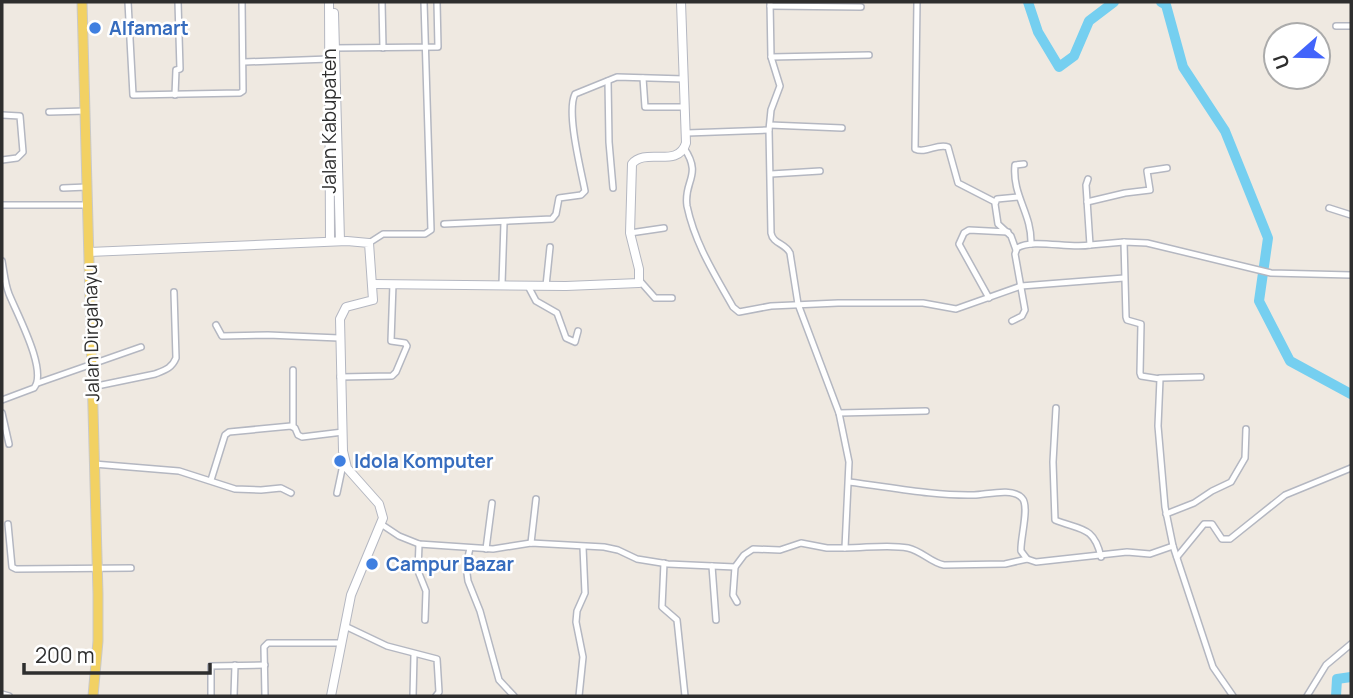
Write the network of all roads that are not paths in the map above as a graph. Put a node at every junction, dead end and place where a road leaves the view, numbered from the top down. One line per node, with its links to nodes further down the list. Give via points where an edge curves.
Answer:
1 (82, 2): 27 (main road, Jalan Dirgahayu)
2 (128, 2): 25 (street, via 133,95)
3 (178, 2): 25 (street, via 180,69 176,70)
4 (242, 2): 21 (street)
5 (331, 2): 16 (street, Jalan Kabupaten)
6 (382, 2): 17 (street)
7 (424, 2): 15 (street)
8 (437, 2): 15 (street, via 438,47)
9 (681, 2): 23 (street)
10 (917, 2): 44 (street, via 915,149 948,147 958,183)
11 (770, 4): 12 (street); 19 (street)
12 (861, 7)
13 (1336, 26): 14 (street)
14 (1351, 26)
15 (425, 47): 17 (street); 58 (street, via 431,230 380,235)
16 (332, 48): 17 (street); 20 (street, Jalan Kabupaten)
17 (383, 48)
18 (869, 55): 19 (street)
19 (771, 57): 30 (street, via 780,86)
20 (332, 59): 21 (street); 55 (street, Jalan Kabupaten); 56 (street, Jalan Kabupaten)
21 (244, 62): 25 (street, via 242,92)
22 (643, 78): 23 (street); 24 (street); 26 (street, via 645,107)
23 (684, 79): 26 (street)
24 (608, 81): 42 (street); 50 (street, via 573,98 585,193 559,198 552,219)
25 (175, 95)
26 (686, 107): 32 (street)
27 (86, 111): 28 (street); 40 (main road, Jalan Dirgahayu)
28 (49, 112)
29 (2, 115): 34 (street, via 20,116 23,152 18,158)
30 (769, 128): 31 (street); 32 (street); 38 (street)
31 (842, 128)
32 (687, 133): 33 (street)
33 (684, 148): 54 (street, via 673,156 634,162); 78 (street, via 693,168 688,209 706,261 733,307 742,313)
34 (2, 159)
35 (1024, 164): 43 (street, via 1015,167)
36 (1167, 168): 45 (street, via 1147,171 1150,190)
37 (820, 171): 38 (street)
38 (771, 174): 78 (street, via 771,236 790,253)
39 (1088, 180): 45 (street)
40 (88, 187): 41 (street); 47 (main road, Jalan Dirgahayu)
41 (63, 188)
42 (613, 188)
43 (1019, 197): 44 (street); 59 (street, via 1029,217)
44 (995, 202): 53 (street, via 998,224)
45 (1087, 202): 60 (street)
46 (2, 205): 47 (street)
47 (88, 205): 63 (main road, Jalan Dirgahayu)
48 (1329, 208): 49 (street)
49 (1351, 215)
50 (504, 223): 51 (street); 70 (street)
51 (444, 224)
52 (664, 228): 54 (street)
53 (1008, 232): 62 (street); 77 (street, via 970,230 958,244)
54 (630, 233): 67 (street)
55 (330, 241): 56 (street); 63 (street)
56 (340, 241): 58 (street)
57 (1124, 242): 60 (street); 65 (street, via 1147,243 1271,272); 66 (street)
58 (369, 243): 68 (street)
59 (1031, 244): 60 (street); 62 (street)
60 (1090, 245)
61 (550, 247): 73 (street)
62 (1016, 250): 74 (street)
63 (89, 252): 84 (main road, Jalan Dirgahayu)
64 (2, 261): 71 (street)
65 (1351, 275)
66 (1124, 278): 74 (street); 88 (street, via 1126,318 1141,324 1141,376)
67 (640, 281): 73 (street); 76 (street, via 655,298)
68 (373, 284): 69 (street); 82 (street, via 371,302 343,310)
69 (393, 284): 70 (street); 86 (street, via 390,341 407,346 396,372 387,377)
70 (502, 284): 72 (street)
71 (4, 286): 89 (street, via 30,346)
72 (528, 286): 73 (street); 81 (street, via 536,301 557,313 566,338 575,342)
73 (546, 286)
74 (1021, 286): 77 (street); 79 (street, via 1024,314)
75 (174, 292): 90 (street, via 174,363 155,374)
76 (671, 298)
77 (989, 298): 78 (street, via 956,309 923,303)
78 (797, 304): 95 (street)
79 (1012, 321)
80 (216, 325): 82 (street, via 222,336)
81 (578, 331)
82 (339, 338): 86 (street)
83 (141, 347): 84 (street)
84 (91, 365): 89 (street); 90 (main road, Jalan Dirgahayu)
85 (293, 370): 96 (street)
86 (340, 377): 98 (street)
87 (1200, 377): 88 (street)
88 (1160, 378): 109 (street, via 1158,426)
89 (38, 383): 91 (street, via 32,390)
90 (92, 387): 101 (main road, Jalan Dirgahayu)
91 (2, 400)
92 (1056, 408): 119 (street, via 1055,520 1092,535)
93 (926, 411): 95 (street)
94 (2, 413): 99 (street)
95 (839, 413): 104 (street)
96 (293, 427): 98 (street, via 302,437); 103 (street, via 229,432)
97 (1246, 429): 109 (street, via 1245,458 1231,482)
98 (342, 432): 100 (street)
99 (9, 444)
100 (344, 460): 106 (street); 111 (street, via 382,508)
101 (94, 464): 103 (street, via 179,471); 124 (main road, Jalan Dirgahayu)
102 (1351, 468): 120 (street, via 1285,495 1230,540 1222,539 1212,524 1203,524)
103 (211, 480): 105 (street, via 235,489 281,488)
104 (849, 482): 117 (street); 121 (street, via 954,495 1017,495 1024,502 1020,545)
105 (291, 493)
106 (337, 493)
107 (536, 499): 112 (street)
108 (492, 503): 118 (street)
109 (1166, 514): 114 (street)
110 (8, 524): 124 (street, via 12,567)
111 (381, 524): 113 (street); 130 (street, via 351,595)
112 (531, 543): 115 (street); 118 (street)
113 (419, 544): 116 (street); 128 (street)
114 (1173, 546): 119 (street, via 1150,554); 120 (street)
115 (583, 547): 122 (street, via 611,547 637,559); 146 (street, via 585,593 576,622 583,657)
116 (470, 548): 118 (street); 145 (street, via 466,574 499,680)
117 (845, 548): 121 (street, via 906,547 944,565); 125 (street, via 801,542 780,550 753,549)
118 (486, 549)
119 (1101, 557): 121 (street)
120 (1177, 557): 148 (street, via 1213,667)
121 (1027, 559)
122 (664, 563): 123 (street); 147 (street, via 662,607 677,620)
123 (712, 566): 125 (street); 129 (street)
124 (97, 567): 126 (street); 138 (main road, Jalan Dirgahayu)
125 (735, 567): 127 (street, via 733,595)
126 (131, 568)
127 (737, 601)
128 (425, 620)
129 (716, 620)
130 (345, 626): 131 (street); 133 (street)
131 (339, 642): 135 (street, via 268,643); 142 (street)
132 (1351, 644): 149 (street, via 1326,665)
133 (414, 655): 143 (street); 144 (street, via 437,660)
134 (235, 665): 135 (street); 139 (street, via 210,667); 140 (street)
135 (265, 665): 141 (street)
136 (2, 694): 137 (street)
137 (9, 696)
138 (93, 696)
139 (211, 696)
140 (234, 696)
141 (265, 696)
142 (331, 696)
143 (413, 696)
144 (436, 696)
145 (514, 696)
146 (579, 696)
147 (685, 696)
148 (1233, 696)
149 (1307, 696)

